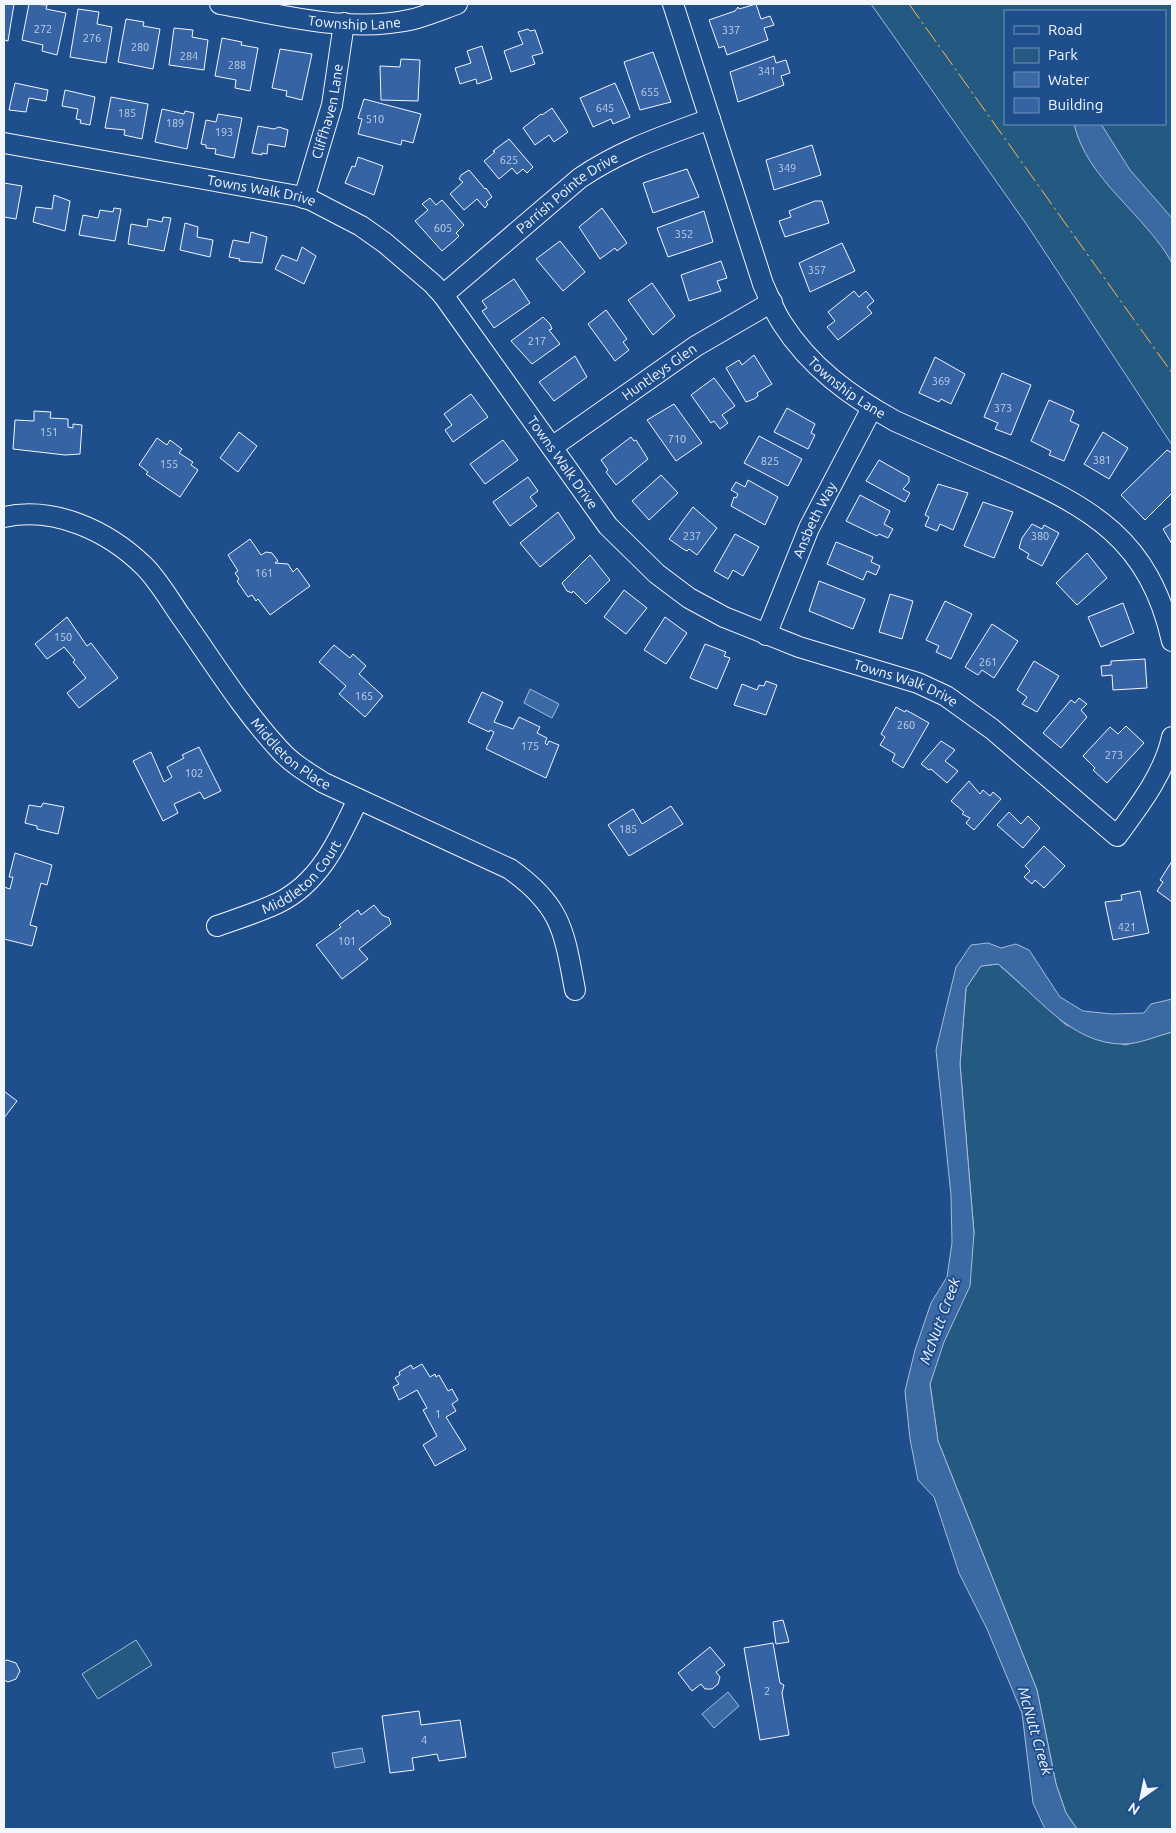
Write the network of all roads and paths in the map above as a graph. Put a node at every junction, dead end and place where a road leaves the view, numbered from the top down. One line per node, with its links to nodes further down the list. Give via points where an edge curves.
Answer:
1 (220, 4): 4 (street, Township Lane)
2 (457, 4): 4 (street, Township Lane, via 413,19)
3 (673, 4): 5 (street, Township Lane)
4 (344, 23): 7 (street, Cliffhaven Lane, via 332,105)
5 (710, 119): 8 (street, Parrish Pointe Drive, via 625,150 602,162); 9 (street, Township Lane, via 763,284)
6 (4, 142): 7 (street, Towns Walk Drive)
7 (304, 198): 8 (street, Towns Walk Drive, via 361,226 406,260)
8 (442, 295): 11 (street, Towns Walk Drive)
9 (772, 302): 10 (street, Township Lane, via 781,321 807,355 828,376); 11 (street, Huntleys Glen, via 696,346)
10 (872, 408): 13 (street, Ansbeth Way, via 809,528); 14 (street, Township Lane, via 894,421 1060,494 1090,512 1138,559 1157,591)
11 (552, 447): 13 (street, Towns Walk Drive, via 608,526 656,574 689,598)
12 (4, 517): 16 (street, Middleton Place, via 18,514 54,516 88,528 119,545 146,567 255,721 280,751 324,783)
13 (766, 635): 15 (street, Towns Walk Drive, via 918,683 946,696 992,729 1117,836 1144,798)
14 (1172, 640)
15 (1172, 737)
16 (358, 799): 17 (street, Middleton Court, via 334,849 306,884 278,903); 18 (street, Middleton Place, via 510,869 530,883 557,915 566,937)
17 (217, 926)
18 (575, 990)

